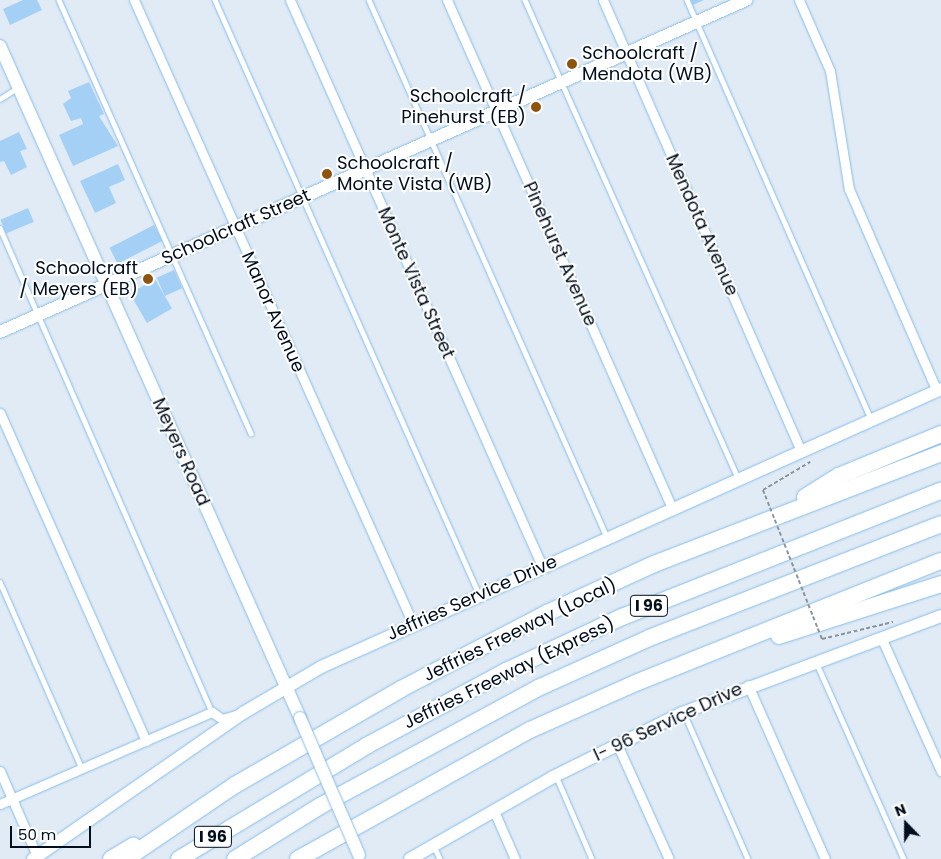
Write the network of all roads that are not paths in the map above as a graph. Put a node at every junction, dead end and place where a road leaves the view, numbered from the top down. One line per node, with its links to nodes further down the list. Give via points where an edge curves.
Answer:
1 (59, 0): 24 (lane)
2 (134, 0): 22 (street, Manor Avenue)
3 (215, 0): 21 (lane)
4 (290, 0): 20 (street, Monte Vista Street)
5 (369, 0): 19 (lane)
6 (447, 0): 18 (street, Pinehurst Avenue)
7 (525, 0): 15 (lane)
8 (603, 0): 14 (street, Mendota Avenue)
9 (687, 0): 12 (lane)
10 (746, 0): 12 (street, Schoolcraft Street)
11 (799, 0): 28 (street, via 830,71 840,156 849,189)
12 (696, 22): 14 (street, Schoolcraft Street); 30 (lane)
13 (0, 46): 16 (street, Meyers Road)
14 (626, 53): 15 (street, Schoolcraft Street); 33 (street, Mendota Avenue)
15 (562, 82): 18 (street, Schoolcraft Street); 35 (lane)
16 (19, 88): 17 (lane); 25 (street, Meyers Road)
17 (0, 99)
18 (497, 111): 19 (street, Schoolcraft Street); 37 (street, Pinehurst Avenue)
19 (432, 140): 20 (street, Schoolcraft Street); 40 (lane)
20 (366, 170): 21 (street, Schoolcraft Street); 42 (street, Monte Vista Street)
21 (302, 198): 22 (street, Schoolcraft Street); 45 (lane)
22 (236, 227): 24 (street, Schoolcraft Street); 47 (street, Manor Avenue)
23 (0, 228): 26 (lane)
24 (173, 256): 25 (street, Schoolcraft Street); 31 (lane)
25 (107, 285): 26 (street, Schoolcraft Street); 52 (street, Meyers Road)
26 (39, 315): 27 (street, Schoolcraft Street); 53 (lane)
27 (0, 332)
28 (939, 390): 30 (street, Jeffries Service Drive)
29 (0, 413): 56 (street)
30 (870, 420): 33 (street, Jeffries Service Drive)
31 (251, 433)
32 (941, 434): 38 (highway, via 839,476)
33 (801, 450): 35 (street, Jeffries Service Drive)
34 (941, 453): 38 (highway, Jeffries Freeway (Local) / I 96)
35 (738, 479): 37 (street, Jeffries Service Drive)
36 (941, 491): 71 (highway, Jeffries Freeway (Express) / I 96, via 638,610 506,671 368,745)
37 (672, 508): 40 (street, Jeffries Service Drive)
38 (767, 520): 65 (highway, Jeffries Freeway (Local) / I 96, via 547,613 401,688)
39 (941, 524): 72 (highway, Jeffries Freeway (Express) / I 96, via 649,638 538,688 337,796)
40 (607, 538): 42 (street, Jeffries Service Drive)
41 (941, 561): 49 (highway)
42 (542, 566): 45 (street, Jeffries Service Drive)
43 (0, 582): 58 (lane)
44 (941, 584): 49 (highway, via 775,637)
45 (479, 594): 47 (street, Jeffries Service Drive)
46 (941, 616): 48 (street, I- 96 Service Drive)
47 (412, 624): 52 (street, Jeffries Service Drive)
48 (881, 637): 50 (street, I- 96 Service Drive); 60 (street)
49 (725, 646): 73 (highway, via 530,730)
50 (816, 660): 51 (street, I- 96 Service Drive); 81 (lane)
51 (748, 685): 54 (street, I- 96 Service Drive); 80 (street)
52 (286, 686): 55 (street, Jeffries Service Drive); 68 (street, Meyers Road, bridge)
53 (212, 712): 55 (street, via 222,719); 56 (street)
54 (684, 712): 57 (street, I- 96 Service Drive); 79 (lane)
55 (243, 713): 67 (street, Jeffries Service Drive)
56 (146, 741): 58 (street)
57 (618, 744): 61 (street, I- 96 Service Drive); 78 (street)
58 (82, 769): 62 (street)
59 (0, 771): 62 (street)
60 (941, 772)
61 (556, 775): 64 (street, I- 96 Service Drive); 77 (lane)
62 (12, 799): 63 (street); 67 (street)
63 (0, 804)
64 (494, 811): 66 (street, I- 96 Service Drive); 76 (street)
65 (183, 817): 69 (highway); 70 (highway, Jeffries Freeway (Local) / I 96)
66 (434, 845): 74 (street, I- 96 Service Drive); 75 (lane)
67 (35, 857)
68 (360, 857)
69 (111, 859)
70 (126, 859)
71 (179, 859)
72 (235, 859)
73 (298, 859)
74 (410, 859)
75 (440, 859)
76 (515, 859)
77 (592, 859)
78 (669, 859)
79 (748, 859)
80 (825, 859)
81 (904, 859)

